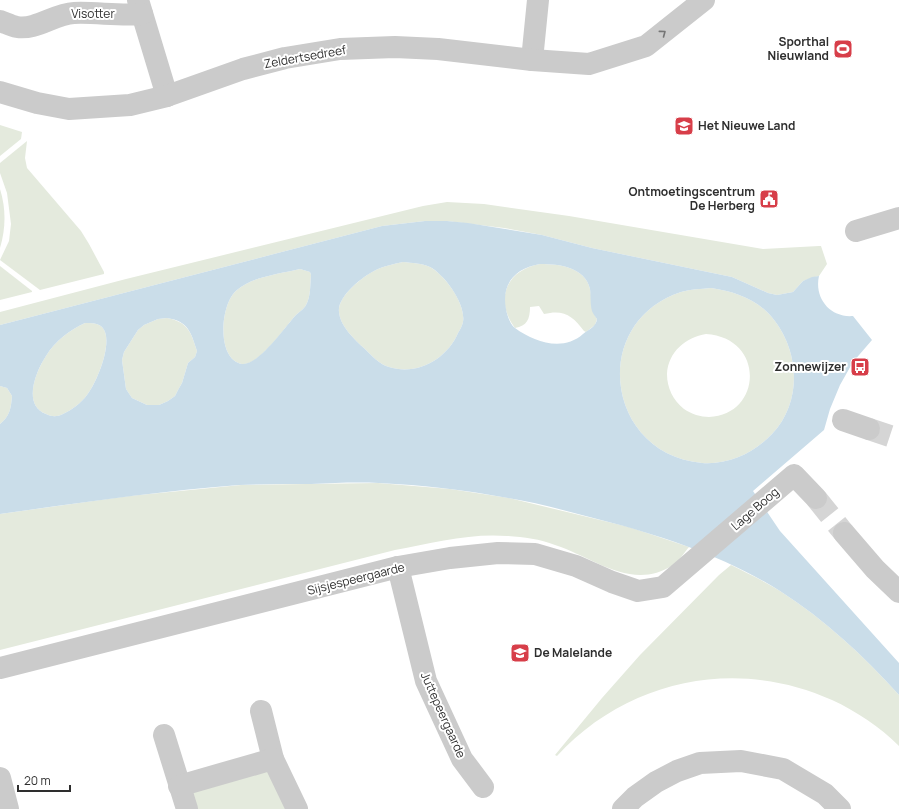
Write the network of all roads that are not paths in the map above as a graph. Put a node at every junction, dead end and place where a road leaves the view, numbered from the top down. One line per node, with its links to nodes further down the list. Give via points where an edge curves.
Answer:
1 (538, 0): 7 (street)
2 (681, 0): 6 (street, Zeldertsedreef)
3 (704, 0): 6 (street, Zeldertsedreef, one-way to 3, via 646,46)
4 (140, 7): 5 (street, Visotter, via 74,13 25,28); 9 (street, Visotter)
5 (0, 21)
6 (616, 56): 7 (street, Zeldertsedreef, via 589,64)
7 (532, 60): 9 (street, Zeldertsedreef, via 438,49 340,49 285,58 243,69)
8 (0, 92): 9 (street, Zeldertsedreef, via 69,109 130,105)
9 (167, 96)
10 (899, 218): 11 (street)
11 (856, 231)
12 (843, 420): 13 (street)
13 (869, 429)
14 (812, 493): 16 (street, Lage Boog, via 794,475)
15 (844, 533): 18 (street)
16 (702, 555): 17 (street, Sijsjespeergaarde, via 663,587 638,591 576,566 535,554 498,553 450,558)
17 (398, 568): 19 (street, Sijsjespeergaarde); 25 (street, Juttepeergaarde, via 426,681 462,759)
18 (899, 592)
19 (0, 668)
20 (261, 711): 22 (street)
21 (164, 735): 24 (street)
22 (273, 759): 24 (street); 28 (street)
23 (0, 778): 26 (street)
24 (179, 786): 27 (street)
25 (483, 787)
26 (8, 809)
27 (187, 809)
28 (297, 809)
29 (622, 809): 30 (street, via 656,782 677,771 700,763 741,761 783,769 825,794)
30 (840, 809)

